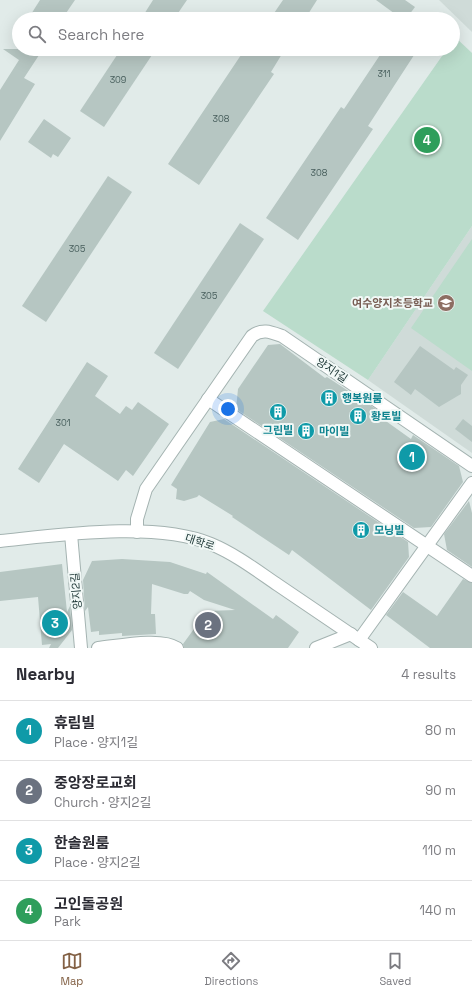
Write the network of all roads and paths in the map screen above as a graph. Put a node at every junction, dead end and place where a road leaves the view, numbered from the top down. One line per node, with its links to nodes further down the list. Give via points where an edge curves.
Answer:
1 (208, 399): 2 (street, 양지1길, via 252,336 259,331 273,333 289,341); 4 (street, 양지1길, via 146,489); 7 (street)
2 (472, 466)
3 (472, 483): 7 (street)
4 (137, 532): 5 (street, 대학로); 9 (street, 대학로, via 174,534 210,544 233,554)
5 (71, 534): 6 (street, 대학로); 10 (street, 양지2길)
6 (0, 541)
7 (427, 546): 8 (street); 9 (street)
8 (472, 576)
9 (355, 637): 13 (street); 14 (street, 대학로)
10 (81, 648)
11 (98, 648): 12 (street, via 154,643 170,644)
12 (177, 648)
13 (316, 648)
14 (371, 648)

